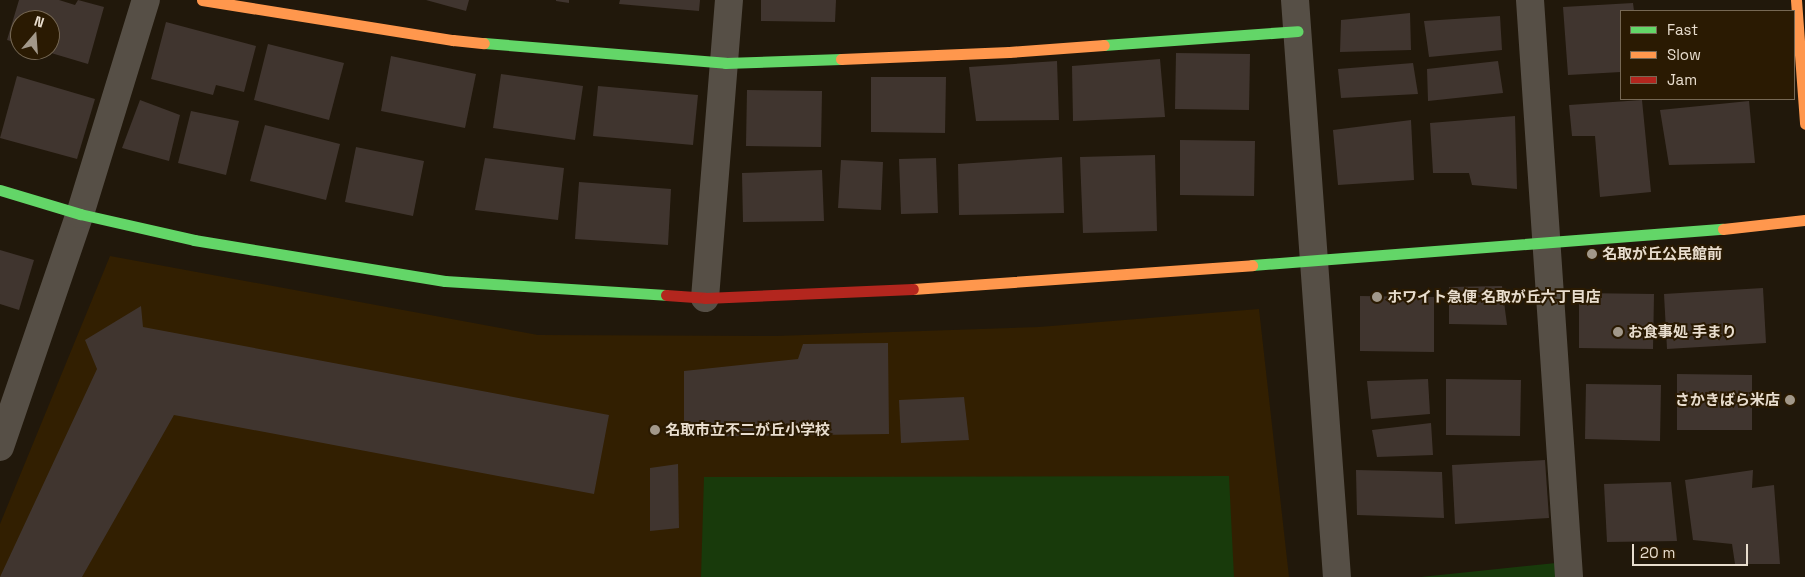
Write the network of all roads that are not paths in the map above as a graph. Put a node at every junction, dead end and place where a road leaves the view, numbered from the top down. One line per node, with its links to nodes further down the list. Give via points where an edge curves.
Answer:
1 (146, 0): 11 (street)
2 (202, 0): 8 (street, via 452,40)
3 (730, 0): 8 (street)
4 (1295, 0): 7 (street)
5 (1530, 0): 13 (street)
6 (1796, 0): 9 (street)
7 (1297, 31): 8 (street, via 1009,52); 14 (street)
8 (725, 63): 15 (street)
9 (1805, 124)
10 (0, 190): 11 (street)
11 (80, 214): 15 (street, via 194,240 445,281); 16 (street)
12 (1805, 220): 13 (street)
13 (1545, 243): 14 (street); 18 (street)
14 (1315, 260): 15 (street, via 954,287); 17 (street)
15 (705, 298)
16 (0, 447)
17 (1337, 577)
18 (1569, 577)

